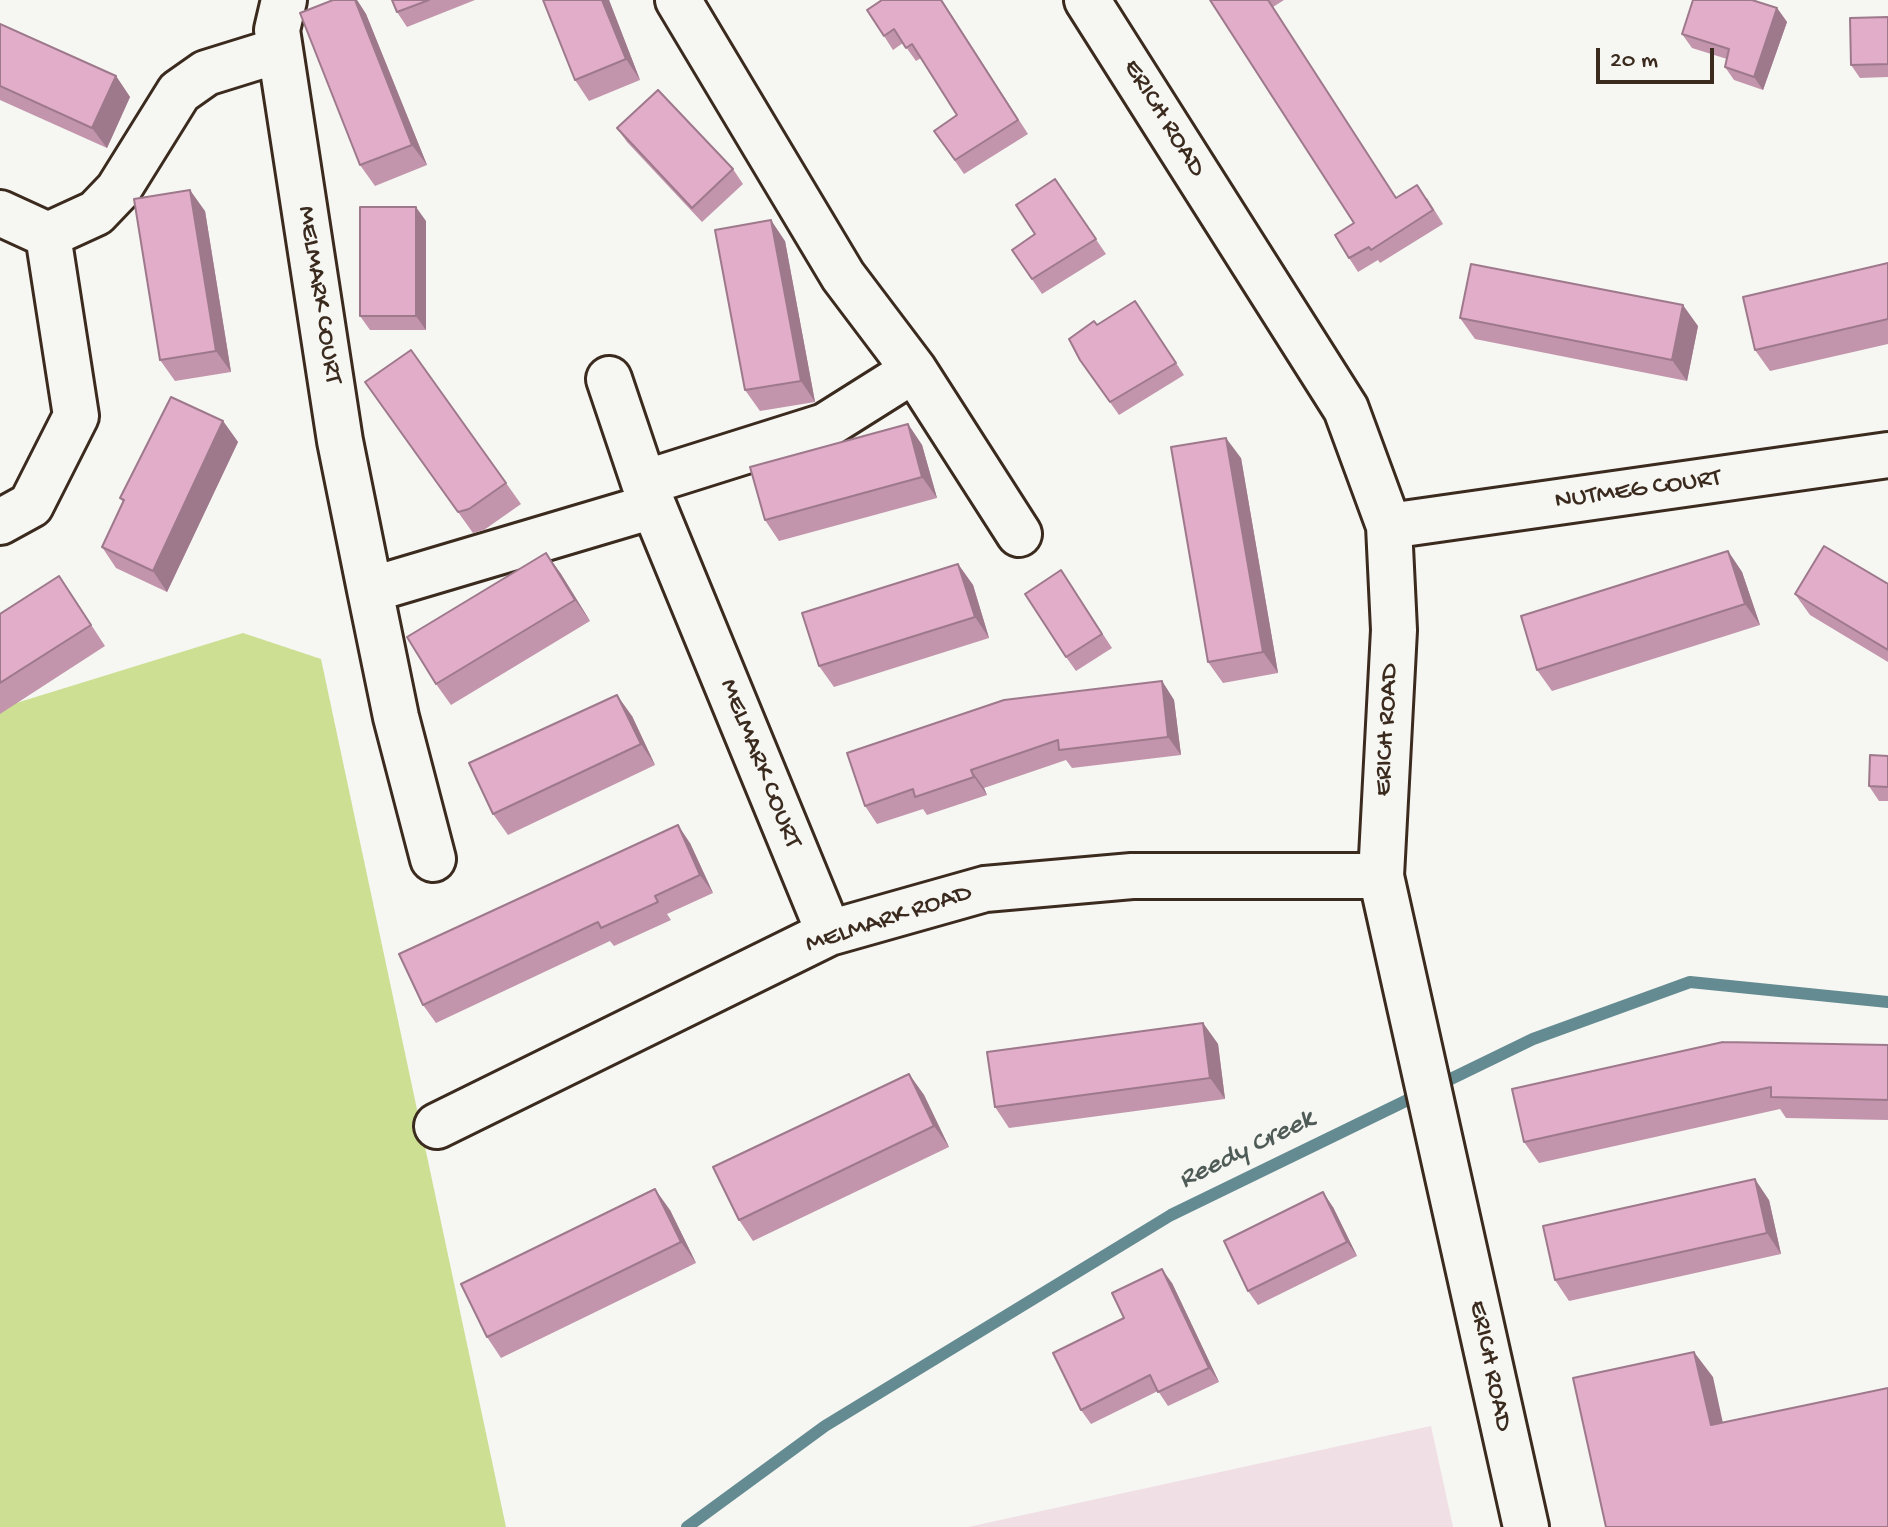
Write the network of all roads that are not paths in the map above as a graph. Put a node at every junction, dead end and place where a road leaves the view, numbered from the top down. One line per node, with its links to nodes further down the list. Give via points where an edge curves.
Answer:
1 (284, 0): 4 (street, MELMARK COURT, via 277,30)
2 (678, 0): 7 (street, via 843,276)
3 (1087, 0): 12 (street, ERICH ROAD, via 1346,409)
4 (280, 50): 6 (street, via 206,73 179,92 118,190 96,213); 14 (street, MELMARK COURT, via 340,441)
5 (0, 213): 6 (street)
6 (48, 235): 11 (street, via 76,416 31,505)
7 (914, 370): 10 (street, via 825,426); 13 (street)
8 (609, 379): 10 (street, MELMARK COURT)
9 (1888, 455): 12 (street, NUTMEG COURT)
10 (648, 494): 14 (street); 17 (street, MELMARK COURT)
11 (0, 522)
12 (1389, 526): 16 (street, ERICH ROAD, via 1394,630)
13 (1019, 534)
14 (370, 590): 15 (street, MELMARK COURT)
15 (433, 859)
16 (1381, 876): 17 (street, MELMARK ROAD, via 1132,876 985,889); 19 (street, ERICH ROAD)
17 (829, 933): 18 (street, MELMARK ROAD)
18 (437, 1126)
19 (1526, 1527)

